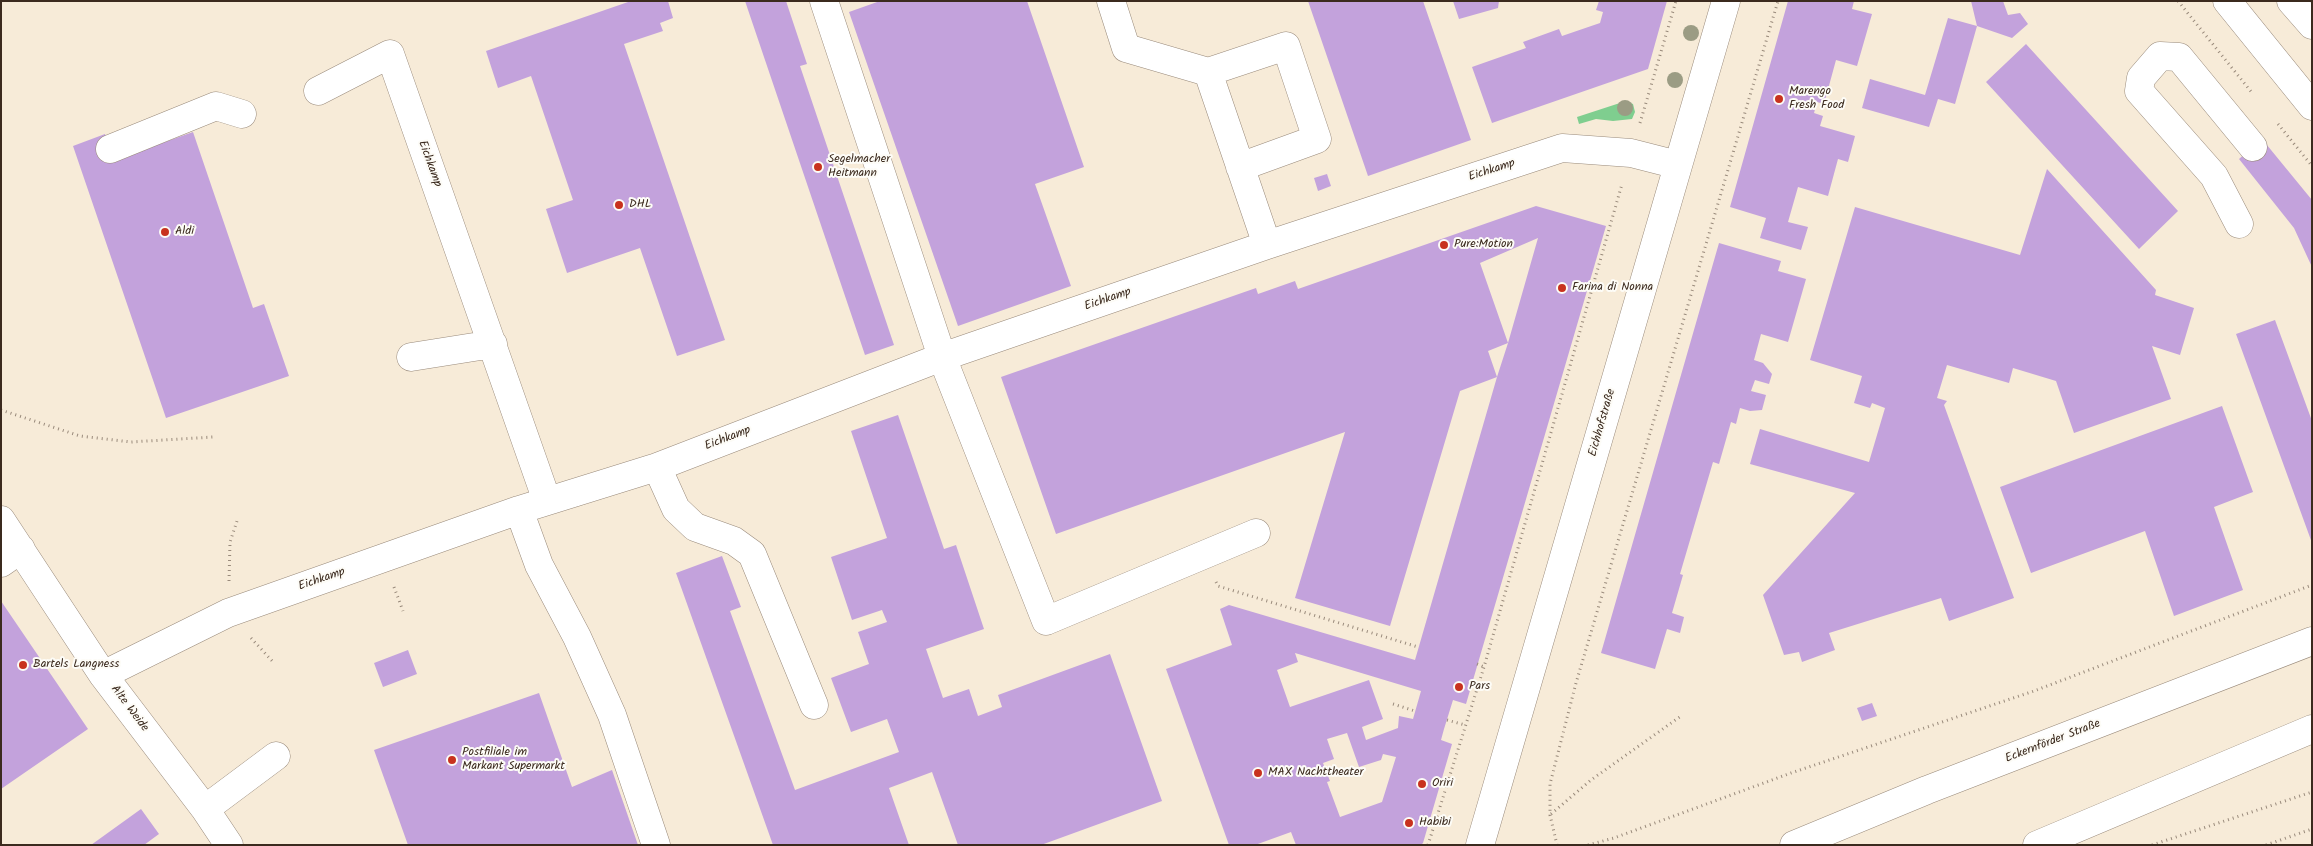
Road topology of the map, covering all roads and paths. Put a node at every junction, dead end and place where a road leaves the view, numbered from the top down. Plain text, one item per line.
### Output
1 (824, 1) edge
2 (1111, 1) edge
3 (1676, 1) edge
4 (1726, 1) edge
5 (1778, 1) edge
6 (2178, 1) edge
7 (2227, 1) edge
8 (2292, 1) edge
9 (2312, 25) edge
10 (1208, 72) junction
11 (318, 92) dead end
12 (2257, 98) dead end
13 (2312, 106) edge
14 (242, 114) dead end
15 (2275, 121) dead end
16 (2253, 147) dead end
17 (110, 148) dead end
18 (1631, 153) junction
19 (1678, 165) junction
20 (1240, 166) junction
21 (2312, 166) edge
22 (2239, 224) dead end
23 (1267, 245) junction
24 (493, 344) junction
25 (942, 357) junction
26 (411, 358) dead end
27 (1, 410) edge
28 (213, 437) dead end
29 (657, 467) junction
30 (547, 502) junction
31 (519, 510) junction
32 (1, 520) edge
33 (1256, 533) dead end
34 (1207, 553) junction
35 (11, 556) edge
36 (2312, 585) edge
37 (2312, 641) edge
38 (1418, 647) dead end
39 (1477, 664) dead end
40 (1484, 667) junction
41 (103, 675) junction
42 (1393, 704) dead end
43 (814, 705) dead end
44 (1415, 711) dead end
45 (1681, 716) dead end
46 (1447, 720) dead end
47 (1465, 725) junction
48 (2312, 729) edge
49 (276, 756) dead end
50 (2312, 792) edge
51 (206, 809) junction
52 (1550, 815) junction
53 (2312, 829) edge
54 (1810, 842) edge
55 (229, 845) edge
56 (656, 845) edge
57 (1428, 845) edge
58 (1480, 845) edge
59 (1557, 845) edge
60 (1588, 845) edge
61 (2037, 845) edge
62 (2152, 845) edge
63 (2266, 845) edge

1 - 25 main road
2 - 10 main road
3 - 18 path
4 - 19 main road, Eichhofstraße
5 - 52 path
6 - 12 path
7 - 13 main road
8 - 9 main road
10 - 20 main road
10 - 20 main road
11 - 24 main road, Eichkamp
14 - 17 main road
15 - 21 path
16 - 22 main road
18 - 19 main road, Eichkamp
18 - 23 main road, Eichkamp
18 - 40 path
19 - 58 main road, Eichhofstraße
20 - 23 main road
23 - 25 main road, Eichkamp
24 - 26 main road
24 - 30 main road, Eichkamp
25 - 29 main road, Eichkamp
25 - 34 main road
27 - 28 path
29 - 30 main road, Eichkamp
29 - 43 main road
30 - 31 main road, Eichkamp
31 - 41 main road, Eichkamp
31 - 56 main road
32 - 35 main road, Alte Weide
33 - 34 main road
34 - 38 path
35 - 41 main road, Alte Weide
36 - 60 path
37 - 54 main road, Eckernförder Straße
39 - 40 path
40 - 47 path
41 - 51 main road, Alte Weide
42 - 44 path
45 - 52 path
46 - 47 path
47 - 57 path
48 - 61 main road
49 - 51 main road
50 - 62 path
51 - 55 main road, Alte Weide
52 - 59 path
53 - 63 path

